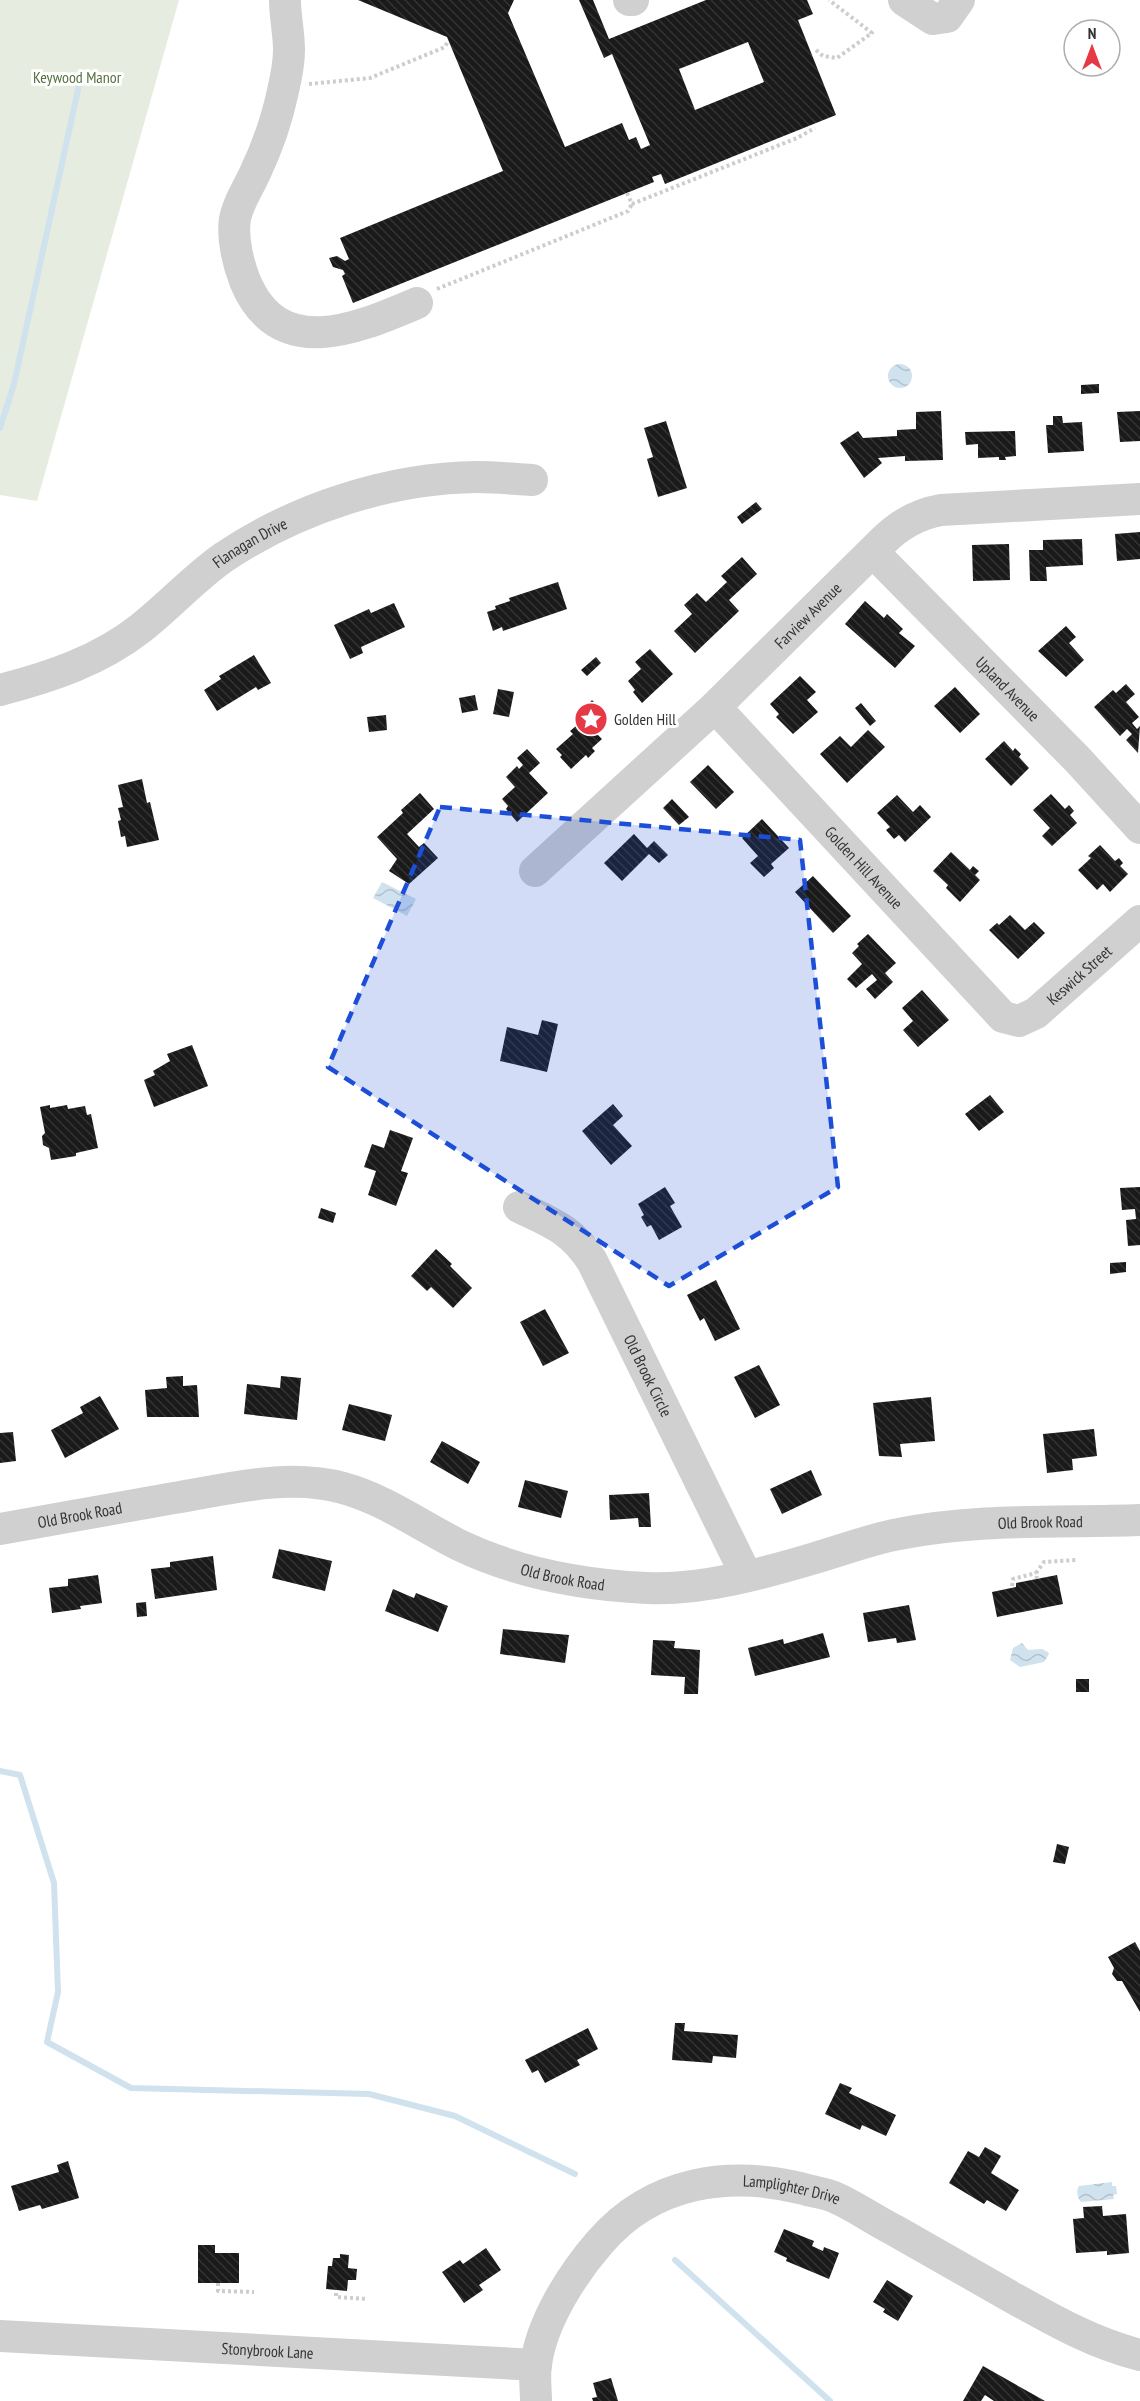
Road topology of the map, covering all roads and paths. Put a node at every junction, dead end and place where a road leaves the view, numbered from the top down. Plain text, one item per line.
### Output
1 (285, 0) edge
2 (829, 0) edge
3 (904, 0) edge
4 (959, 0) edge
5 (448, 41) dead end
6 (816, 50) dead end
7 (285, 82) junction
8 (814, 128) dead end
9 (627, 193) dead end
10 (632, 204) junction
11 (417, 303) joint
12 (532, 480) dead end
13 (1140, 499) edge
14 (873, 552) junction
15 (0, 690) edge
16 (715, 707) junction
17 (1140, 828) edge
18 (534, 871) dead end
19 (1140, 921) edge
20 (1016, 1021) joint
21 (519, 1207) dead end
22 (1140, 1520) edge
23 (0, 1529) edge
24 (1076, 1560) dead end
25 (1036, 1573) junction
26 (746, 1575) junction
27 (1037, 1579) dead end
28 (1012, 1586) dead end
29 (218, 2283) dead end
30 (254, 2292) dead end
31 (336, 2293) dead end
32 (368, 2299) dead end
33 (0, 2336) edge
34 (1140, 2355) edge
35 (536, 2365) junction
36 (537, 2401) edge

1 - 7 street
2 - 6 path
3 - 4 street
5 - 7 path
7 - 11 street
8 - 10 path
9 - 10 path
10 - 11 path
12 - 15 street, Flanagan Drive
13 - 14 street, Farview Avenue
14 - 16 street, Farview Avenue
14 - 17 street, Upland Avenue
16 - 18 street, Farview Avenue
16 - 20 street, Golden Hill Avenue
19 - 20 street, Keswick Street
21 - 26 street, Old Brook Circle
22 - 26 street, Old Brook Road
23 - 26 street, Old Brook Road
24 - 25 path
25 - 27 path
25 - 28 path
29 - 30 path
31 - 32 path
33 - 35 street, Stonybrook Lane
34 - 35 street, Lamplighter Drive
35 - 36 street, Lamplighter Drive

